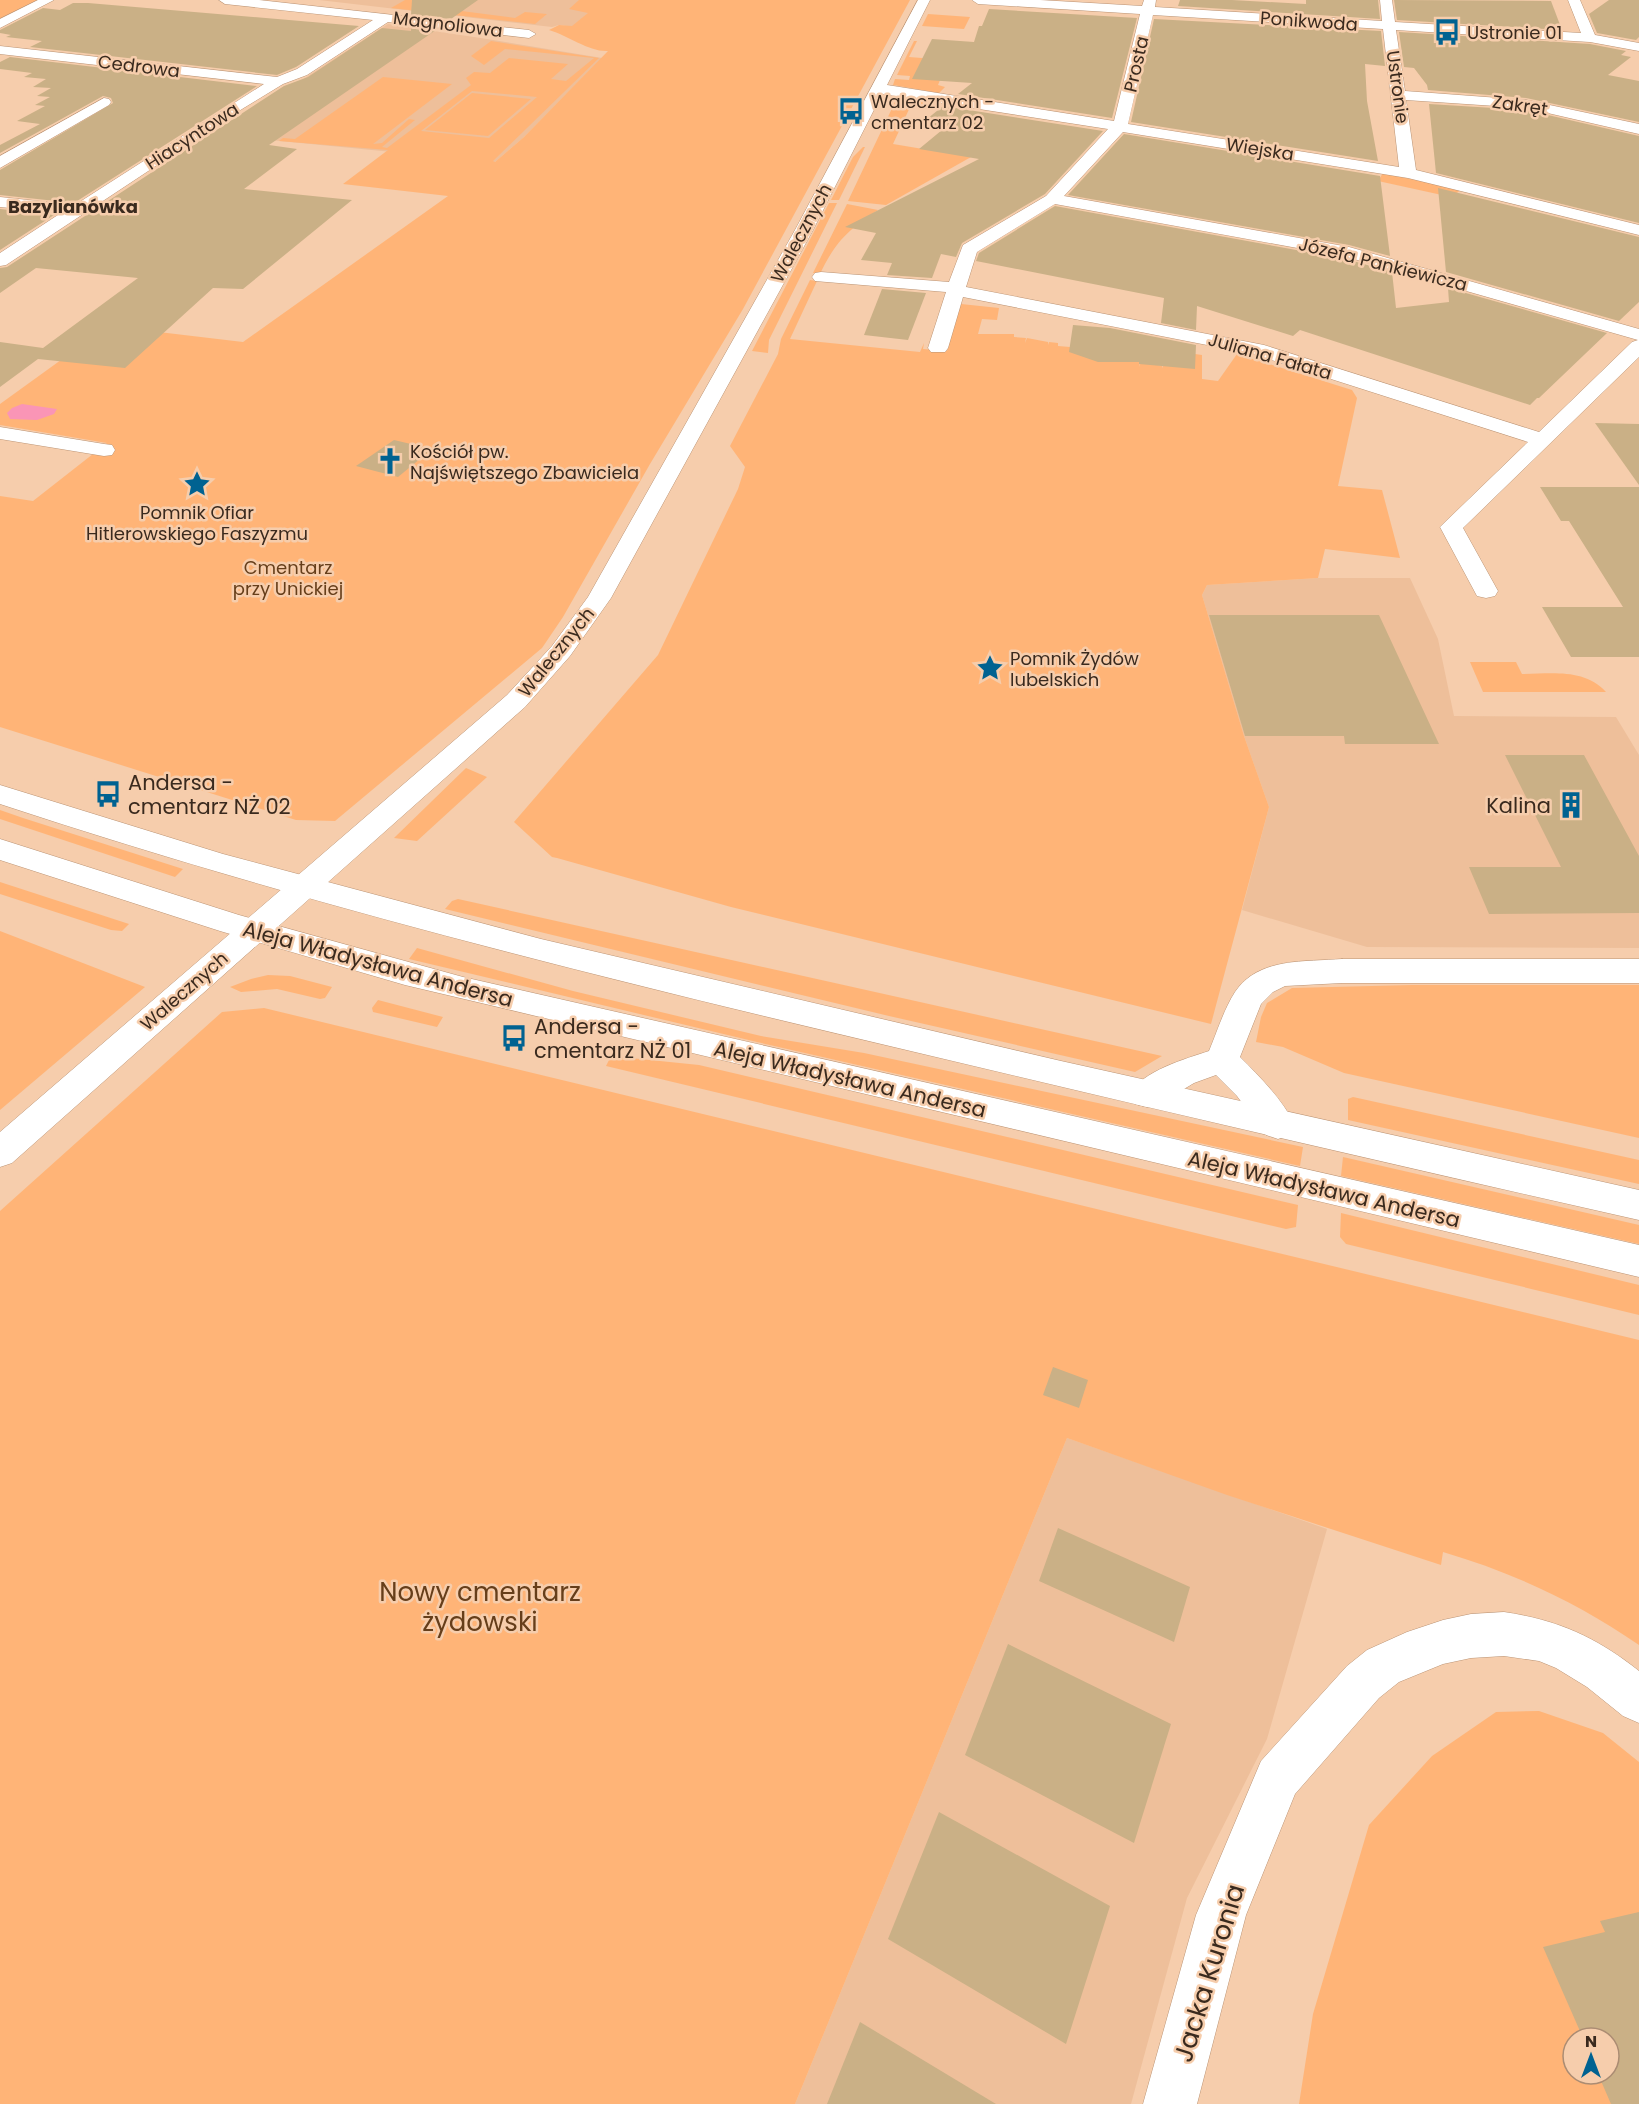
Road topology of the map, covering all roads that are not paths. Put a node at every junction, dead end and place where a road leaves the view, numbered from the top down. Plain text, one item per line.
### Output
1 (48, 0) edge
2 (225, 0) edge
3 (974, 0) edge
4 (1386, 0) edge
5 (1574, 0) edge
6 (926, 5) edge
7 (1148, 5) edge
8 (387, 17) junction
9 (0, 24) edge
10 (1389, 26) junction
11 (529, 34) dead end
12 (1590, 38) junction
13 (1639, 47) edge
14 (0, 50) edge
15 (278, 81) junction
16 (876, 89) junction
17 (1400, 95) junction
18 (104, 102) dead end
19 (1119, 126) junction
20 (1639, 129) edge
21 (0, 163) edge
22 (1408, 173) junction
23 (1052, 200) junction
24 (0, 202) edge
25 (77, 210) junction
26 (1639, 231) edge
27 (0, 261) edge
28 (820, 277) dead end
29 (951, 289) junction
30 (1639, 335) edge
31 (1639, 345) edge
32 (938, 348) dead end
33 (0, 433) edge
34 (1542, 440) junction
35 (104, 450) dead end
36 (1486, 591) dead end
37 (0, 794) edge
38 (0, 849) edge
39 (303, 887) junction
40 (255, 930) junction
41 (1639, 971) edge
42 (1222, 1060) junction
43 (1147, 1094) junction
44 (1278, 1125) junction
45 (0, 1154) edge
46 (1639, 1205) edge
47 (1639, 1261) edge
48 (1639, 1700) edge
49 (1170, 2104) edge

1 - 9 street
2 - 8 street, Magnoliowa
3 - 7 street, Ponikwoda
4 - 10 street, Ustronie
5 - 12 street
6 - 16 street, Walecznych
7 - 10 street, Ponikwoda
7 - 19 street, Prosta
8 - 11 street, Magnoliowa
8 - 15 street, Hiacyntowa
10 - 12 street, Ponikwoda
10 - 17 street, Ustronie
12 - 13 street, Ponikwoda
14 - 15 street, Cedrowa
15 - 25 street, Hiacyntowa
16 - 19 street, Wiejska
16 - 39 street, Walecznych
17 - 20 street, Zakręt
17 - 22 street, Ustronie
18 - 21 street
19 - 22 street, Wiejska
19 - 23 street
22 - 26 street, Wiejska
23 - 29 street
23 - 30 street, Józefa Pankiewicza
24 - 25 street
25 - 27 street, Hiacyntowa
28 - 29 street, Juliana Fałata
29 - 32 street
29 - 34 street, Juliana Fałata
31 - 34 street
33 - 35 street
34 - 36 street
37 - 39 street
38 - 40 street, Aleja Władysława Andersa
39 - 40 street, Walecznych
39 - 43 street
40 - 45 street, Walecznych
40 - 47 street, Aleja Władysława Andersa
41 - 42 street
42 - 43 street
42 - 44 street
43 - 44 street
44 - 46 street
48 - 49 street, Jacka Kuronia

